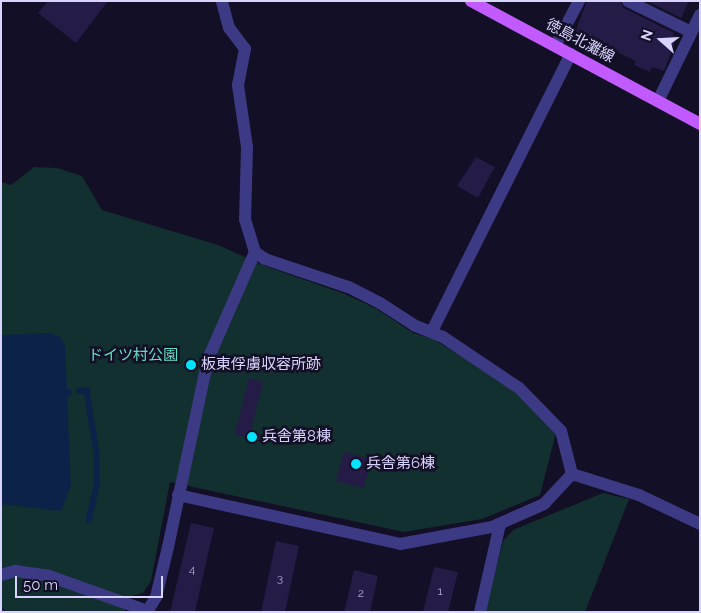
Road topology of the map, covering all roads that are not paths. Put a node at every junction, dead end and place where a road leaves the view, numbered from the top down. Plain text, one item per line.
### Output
1 (222, 1) edge
2 (471, 1) edge
3 (579, 1) edge
4 (628, 1) edge
5 (700, 15) edge
6 (691, 32) junction
7 (555, 46) junction
8 (571, 54) junction
9 (658, 101) junction
10 (700, 124) edge
11 (255, 252) junction
12 (432, 331) junction
13 (572, 474) junction
14 (178, 495) junction
15 (500, 524) junction
16 (700, 524) edge
17 (1, 575) edge
18 (148, 611) edge
19 (480, 612) edge

1 - 11 street
2 - 7 main road, 徳島北灘線
3 - 7 street
4 - 6 street
5 - 6 street
6 - 9 street
7 - 8 main road, 徳島北灘線
8 - 9 main road, 徳島北灘線
8 - 12 street
9 - 10 main road, 徳島北灘線
11 - 12 street
11 - 14 street
12 - 13 street
13 - 15 street
13 - 16 street
14 - 15 street
14 - 18 street
15 - 19 street
17 - 18 street

